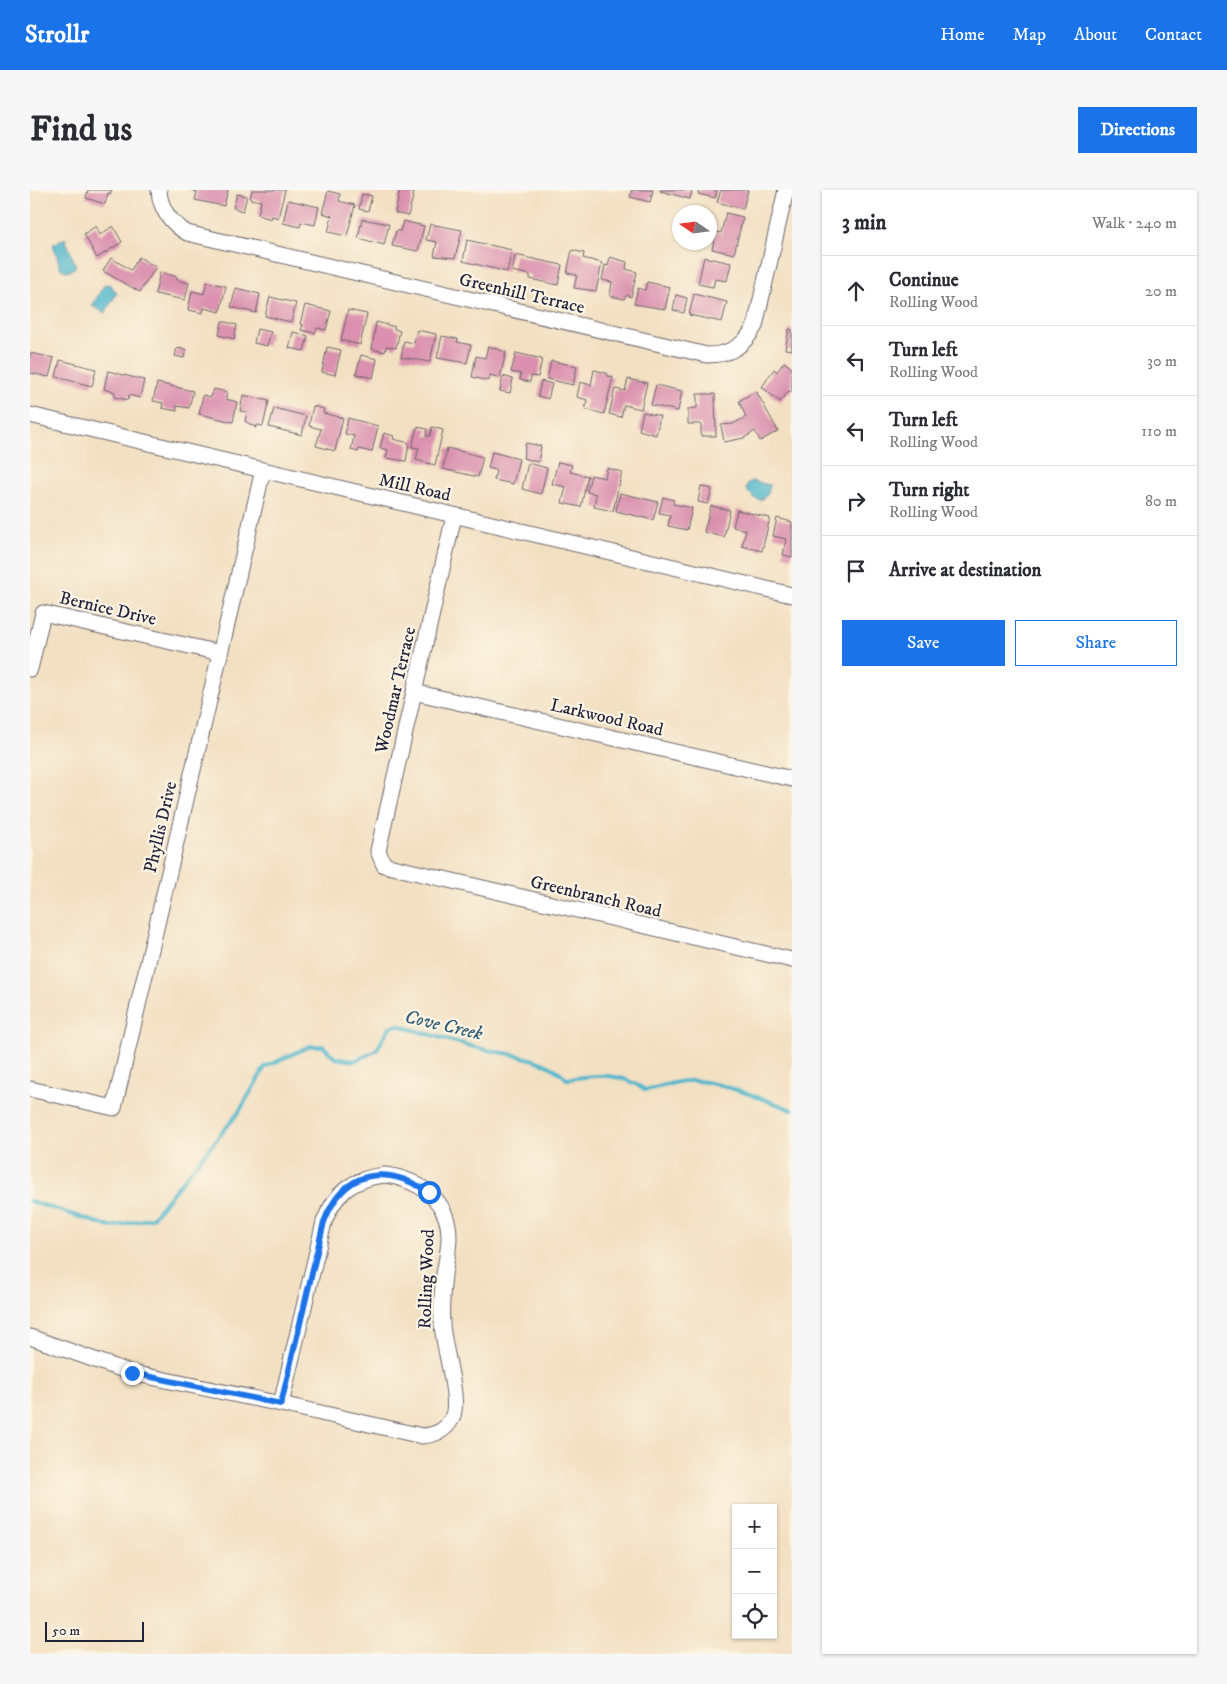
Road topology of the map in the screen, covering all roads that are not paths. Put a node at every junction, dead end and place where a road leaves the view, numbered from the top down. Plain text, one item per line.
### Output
1 (159, 190) edge
2 (786, 190) edge
3 (30, 415) edge
4 (263, 470) junction
5 (454, 516) junction
6 (792, 595) edge
7 (220, 653) junction
8 (30, 669) edge
9 (414, 692) junction
10 (792, 779) edge
11 (391, 868) joint
12 (792, 960) edge
13 (30, 1089) edge
14 (30, 1337) edge
15 (281, 1404) junction

1 - 2 street, Greenhill Terrace
3 - 4 street, Mill Road
4 - 5 street, Mill Road
4 - 7 street, Phyllis Drive
5 - 6 street, Mill Road
5 - 9 street, Woodmar Terrace
7 - 8 street, Bernice Drive
7 - 13 street, Phyllis Drive
9 - 10 street, Larkwood Road
9 - 11 street, Woodmar Terrace
11 - 12 street, Greenbranch Road
14 - 15 street, Rolling Wood
15 - 15 street, Rolling Wood

